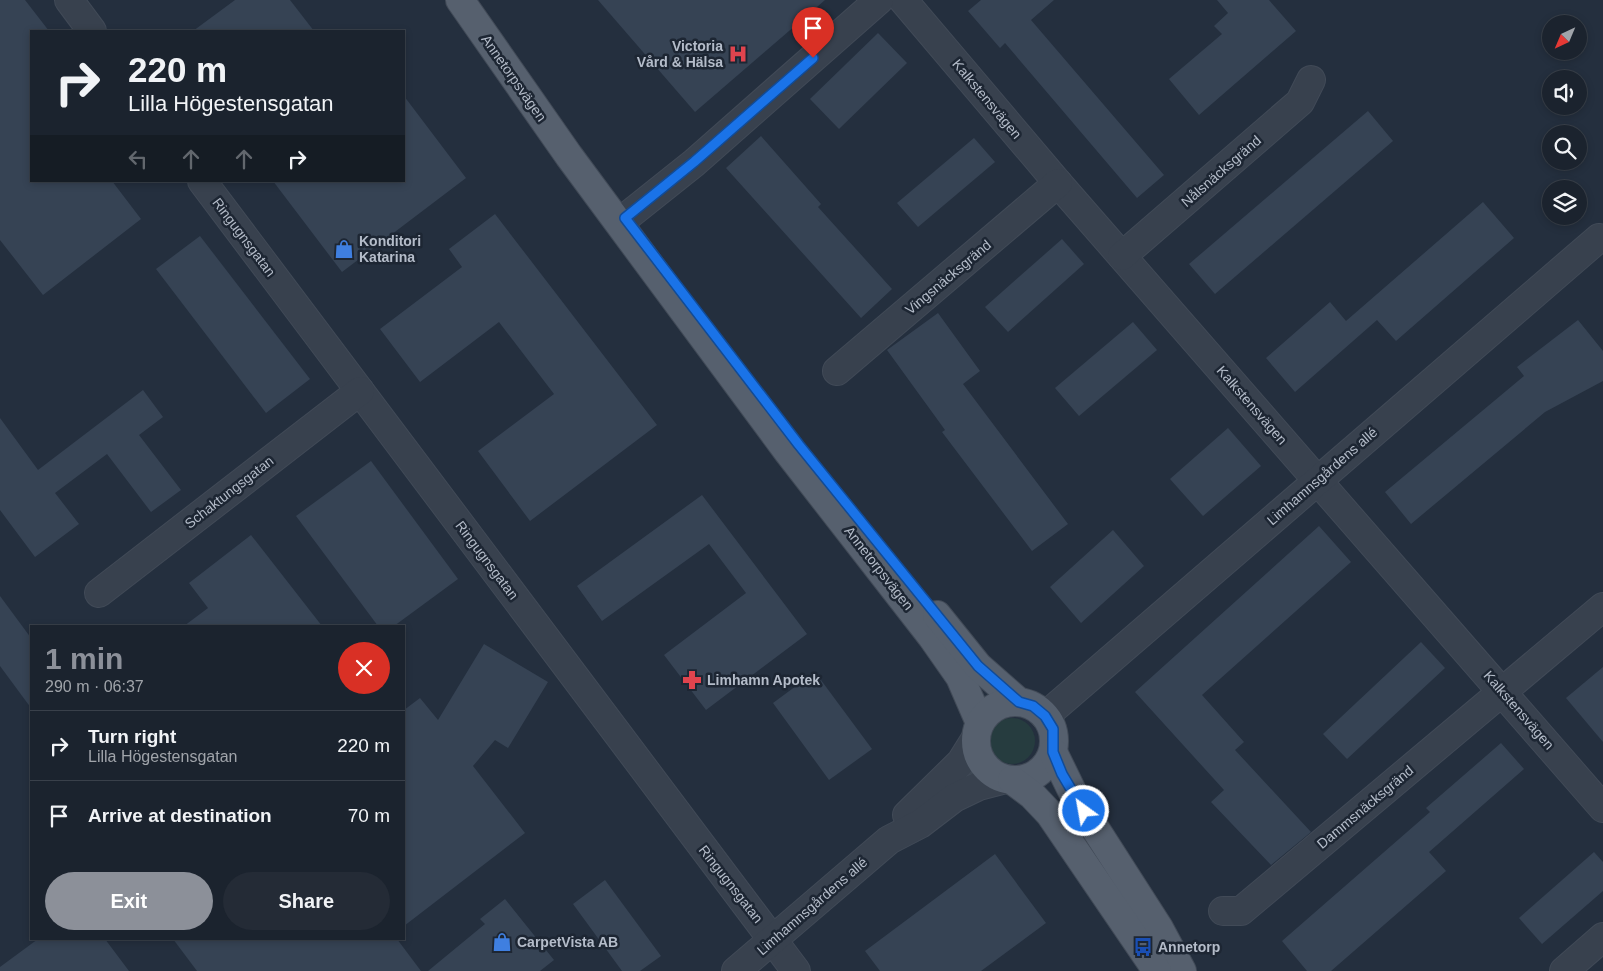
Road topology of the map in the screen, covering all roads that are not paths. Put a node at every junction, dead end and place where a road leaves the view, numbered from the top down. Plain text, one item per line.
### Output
1 (69, 0) edge
2 (460, 0) edge
3 (879, 0) edge
4 (903, 0) edge
5 (91, 30) edge
6 (1312, 80) dead end
7 (569, 156) junction
8 (203, 182) edge
9 (1058, 183) junction
10 (625, 218) junction
11 (1599, 238) dead end
12 (1122, 256) junction
13 (837, 371) dead end
14 (360, 391) junction
15 (1318, 480) junction
16 (99, 594) dead end
17 (1603, 607) edge
18 (1503, 691) junction
19 (1019, 702) junction
20 (1045, 716) junction
21 (978, 730) junction
22 (1053, 752) junction
23 (1009, 780) junction
24 (1603, 808) edge
25 (889, 840) junction
26 (1223, 911) dead end
27 (1603, 937) edge
28 (773, 939) junction
29 (736, 971) edge
30 (796, 971) edge
31 (1157, 971) edge
32 (1182, 971) edge
33 (1564, 971) edge

1 - 5 street
2 - 7 main road, Annetorpsvägen
3 - 10 street
4 - 9 street, Kalkstensvägen
6 - 12 street, Nålsnäcksgränd
7 - 10 main road, Annetorpsvägen
7 - 21 main road, Annetorpsvägen
8 - 14 street, Ringugnsgatan
9 - 12 street, Kalkstensvägen
9 - 13 street, Vingsnäcksgränd
10 - 19 main road, Annetorpsvägen
11 - 15 street, Limhamnsgårdens allé
12 - 15 street, Kalkstensvägen
14 - 16 street, Schaktungsgatan
14 - 28 street, Ringugnsgatan
15 - 18 street, Kalkstensvägen
15 - 20 street, Limhamnsgårdens allé
17 - 18 street, Dammsnäcksgränd
18 - 24 street, Kalkstensvägen
18 - 26 street, Dammsnäcksgränd
19 - 20 main road, Annetorpsvägen
19 - 21 main road
20 - 22 main road
21 - 23 main road, Annetorpsvägen
21 - 25 street, Limhamnsgårdens allé
22 - 23 main road
22 - 32 main road
23 - 25 street, Limhamnsgårdens allé
23 - 31 main road, Annetorpsvägen
25 - 28 street, Limhamnsgårdens allé
27 - 33 street
28 - 29 street, Limhamnsgårdens allé
28 - 30 street, Ringugnsgatan

